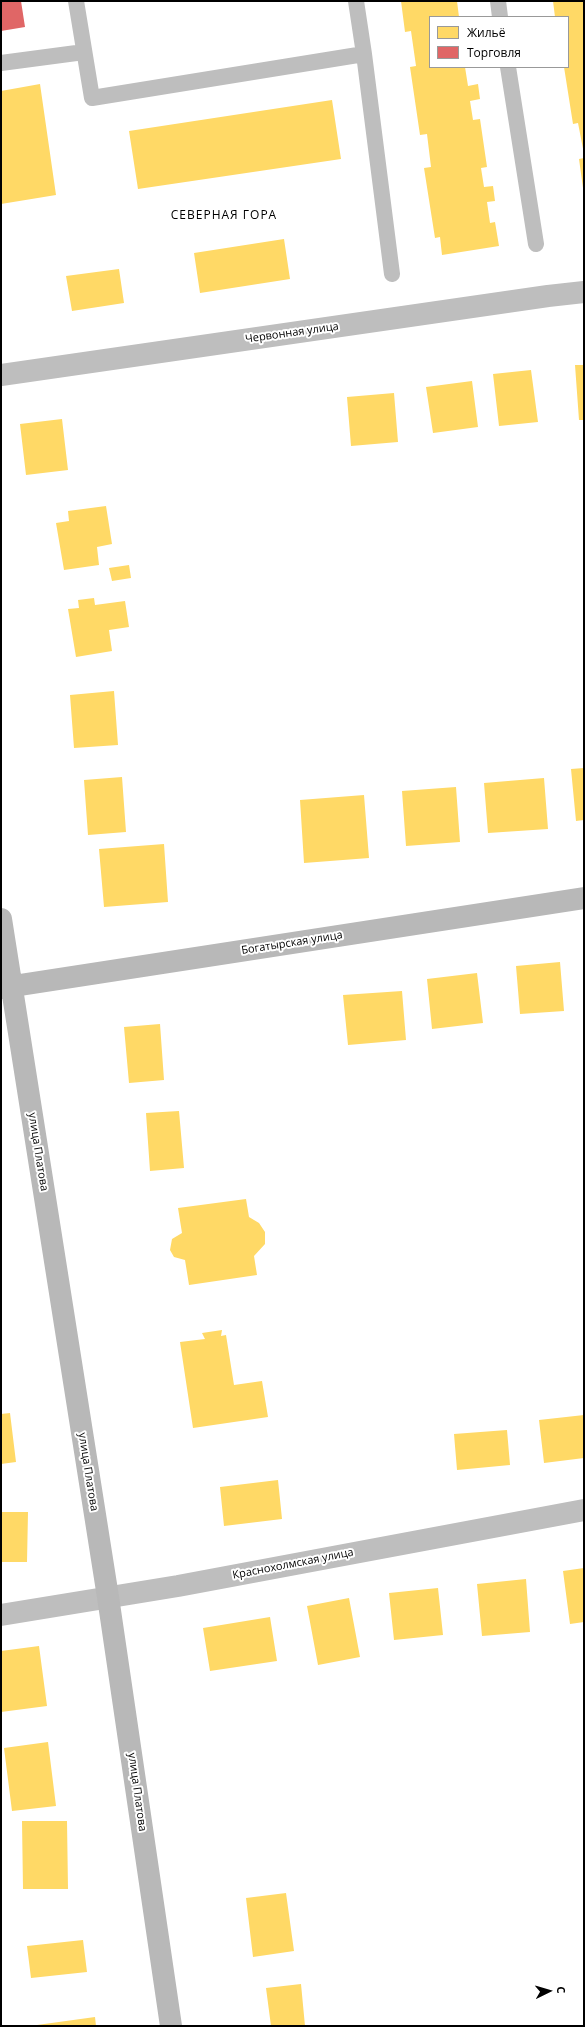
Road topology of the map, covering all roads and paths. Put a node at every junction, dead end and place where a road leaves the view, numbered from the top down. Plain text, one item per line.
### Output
1 (76, 1) edge
2 (356, 1) edge
3 (498, 1) edge
4 (500, 16) edge
5 (84, 52) junction
6 (364, 54) junction
7 (1, 63) edge
8 (508, 68) edge
9 (536, 244) dead end
10 (392, 274) dead end
11 (584, 292) edge
12 (1, 375) edge
13 (584, 898) edge
14 (1, 918) edge
15 (6, 987) edge
16 (584, 1510) edge
17 (108, 1597) junction
18 (1, 1615) edge
19 (171, 2026) edge

1 - 5 lane
2 - 6 lane
3 - 4 lane
5 - 6 lane
5 - 7 lane
6 - 10 lane
8 - 9 lane
11 - 12 street, Червонная улица
13 - 15 street, Богатырская улица
14 - 15 street, улица Платова
15 - 17 street, улица Платова
16 - 17 street, Краснохолмская улица
17 - 18 street, Краснохолмская улица
17 - 19 street, улица Платова

